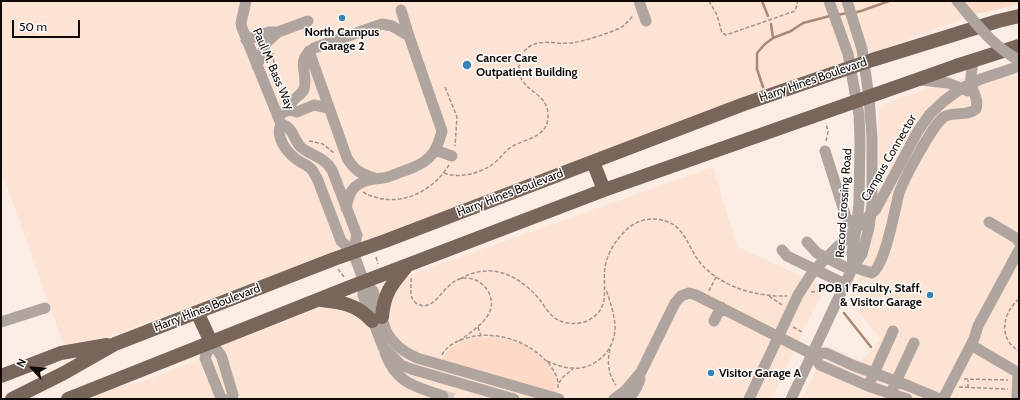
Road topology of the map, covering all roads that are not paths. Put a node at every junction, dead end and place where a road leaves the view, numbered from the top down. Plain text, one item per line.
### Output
1 (246, 1) edge
2 (639, 1) edge
3 (829, 1) edge
4 (847, 1) edge
5 (957, 1) edge
6 (1019, 15) edge
7 (308, 21) dead end
8 (646, 21) dead end
9 (392, 26) junction
10 (278, 32) junction
11 (409, 36) junction
12 (246, 40) junction
13 (1019, 46) edge
14 (309, 51) junction
15 (1019, 51) edge
16 (995, 53) junction
17 (974, 60) junction
18 (1019, 60) edge
19 (1019, 63) edge
20 (858, 64) junction
21 (257, 66) junction
22 (917, 80) junction
23 (976, 96) junction
24 (863, 99) junction
25 (329, 108) junction
26 (289, 110) junction
27 (280, 119) junction
28 (825, 147) road end
29 (435, 150) junction
30 (452, 156) road end
31 (593, 162) junction
32 (375, 178) junction
33 (604, 190) junction
34 (346, 208) junction
35 (989, 222) dead end
36 (857, 224) junction
37 (807, 242) dead end
38 (1019, 242) edge
39 (782, 250) dead end
40 (353, 252) junction
41 (1018, 254) edge
42 (852, 269) junction
43 (410, 270) junction
44 (364, 282) junction
45 (845, 284) junction
46 (319, 300) junction
47 (721, 307) junction
48 (45, 308) dead end
49 (197, 312) junction
50 (377, 319) junction
51 (714, 321) dead end
52 (1, 322) edge
53 (893, 332) dead end
54 (211, 342) junction
55 (914, 343) dead end
56 (115, 344) junction
57 (971, 345) junction
58 (383, 347) junction
59 (812, 354) junction
60 (641, 372) junction
61 (874, 374) junction
62 (1, 376) edge
63 (896, 381) junction
64 (868, 386) junction
65 (1018, 390) edge
66 (890, 393) junction
67 (559, 394) edge
68 (442, 396) dead end
69 (12, 399) edge
70 (68, 399) edge
71 (223, 399) edge
72 (231, 399) edge
73 (514, 399) edge
74 (614, 399) edge
75 (628, 399) edge
76 (749, 399) edge
77 (791, 399) edge
78 (907, 399) edge
79 (940, 399) edge
80 (943, 399) edge

1 - 12 street, Paul M. Bass Way
2 - 8 street
3 - 20 street, Record Crossing Road
4 - 20 street, Record Crossing Road
5 - 18 street, bridge
6 - 20 main road, Harry Hines Boulevard
7 - 10 street
9 - 11 street
9 - 11 street
9 - 14 street
10 - 12 street
10 - 21 street
11 - 29 street
12 - 21 street, Paul M. Bass Way
13 - 16 main road
14 - 25 street
14 - 26 street
15 - 16 main road
16 - 17 main road
17 - 22 main road
17 - 23 street
19 - 76 street, Campus Connector, bridge
20 - 24 street, Record Crossing Road
20 - 31 main road, Harry Hines Boulevard
21 - 27 street, Paul M. Bass Way
22 - 23 street
22 - 24 main road
23 - 42 street
24 - 33 main road
24 - 36 street, Record Crossing Road
24 - 42 street, Record Crossing Road
25 - 26 street
25 - 32 street
26 - 27 street
27 - 34 street, Paul M. Bass Way
27 - 40 street, Paul M. Bass Way
28 - 36 street
29 - 30 street
29 - 32 street
31 - 33 main road
31 - 40 main road, Harry Hines Boulevard
32 - 34 street
33 - 43 main road
34 - 40 street, Paul M. Bass Way
35 - 38 street
36 - 42 street, Record Crossing Road
37 - 42 street
39 - 45 street
40 - 44 street
40 - 49 main road, Harry Hines Boulevard
41 - 57 street
42 - 45 street, Record Crossing Road
43 - 44 main road
43 - 50 main road
44 - 46 main road
44 - 50 street
45 - 59 street, Record Crossing Road
46 - 50 main road
46 - 54 main road
47 - 51 street
47 - 59 street
47 - 60 street
48 - 52 street
49 - 54 main road
49 - 56 main road, Harry Hines Boulevard
50 - 58 street
50 - 67 street
53 - 61 street
54 - 70 main road
54 - 71 street
54 - 72 street
55 - 63 street
56 - 62 main road
56 - 69 main road, Harry Hines Boulevard
57 - 65 street
57 - 80 street
58 - 68 street
58 - 73 street
59 - 61 street
59 - 64 street
59 - 77 street, Record Crossing Road
60 - 74 street
60 - 75 street
61 - 63 street
61 - 64 street
63 - 66 street
63 - 79 street
64 - 66 street
66 - 78 street

